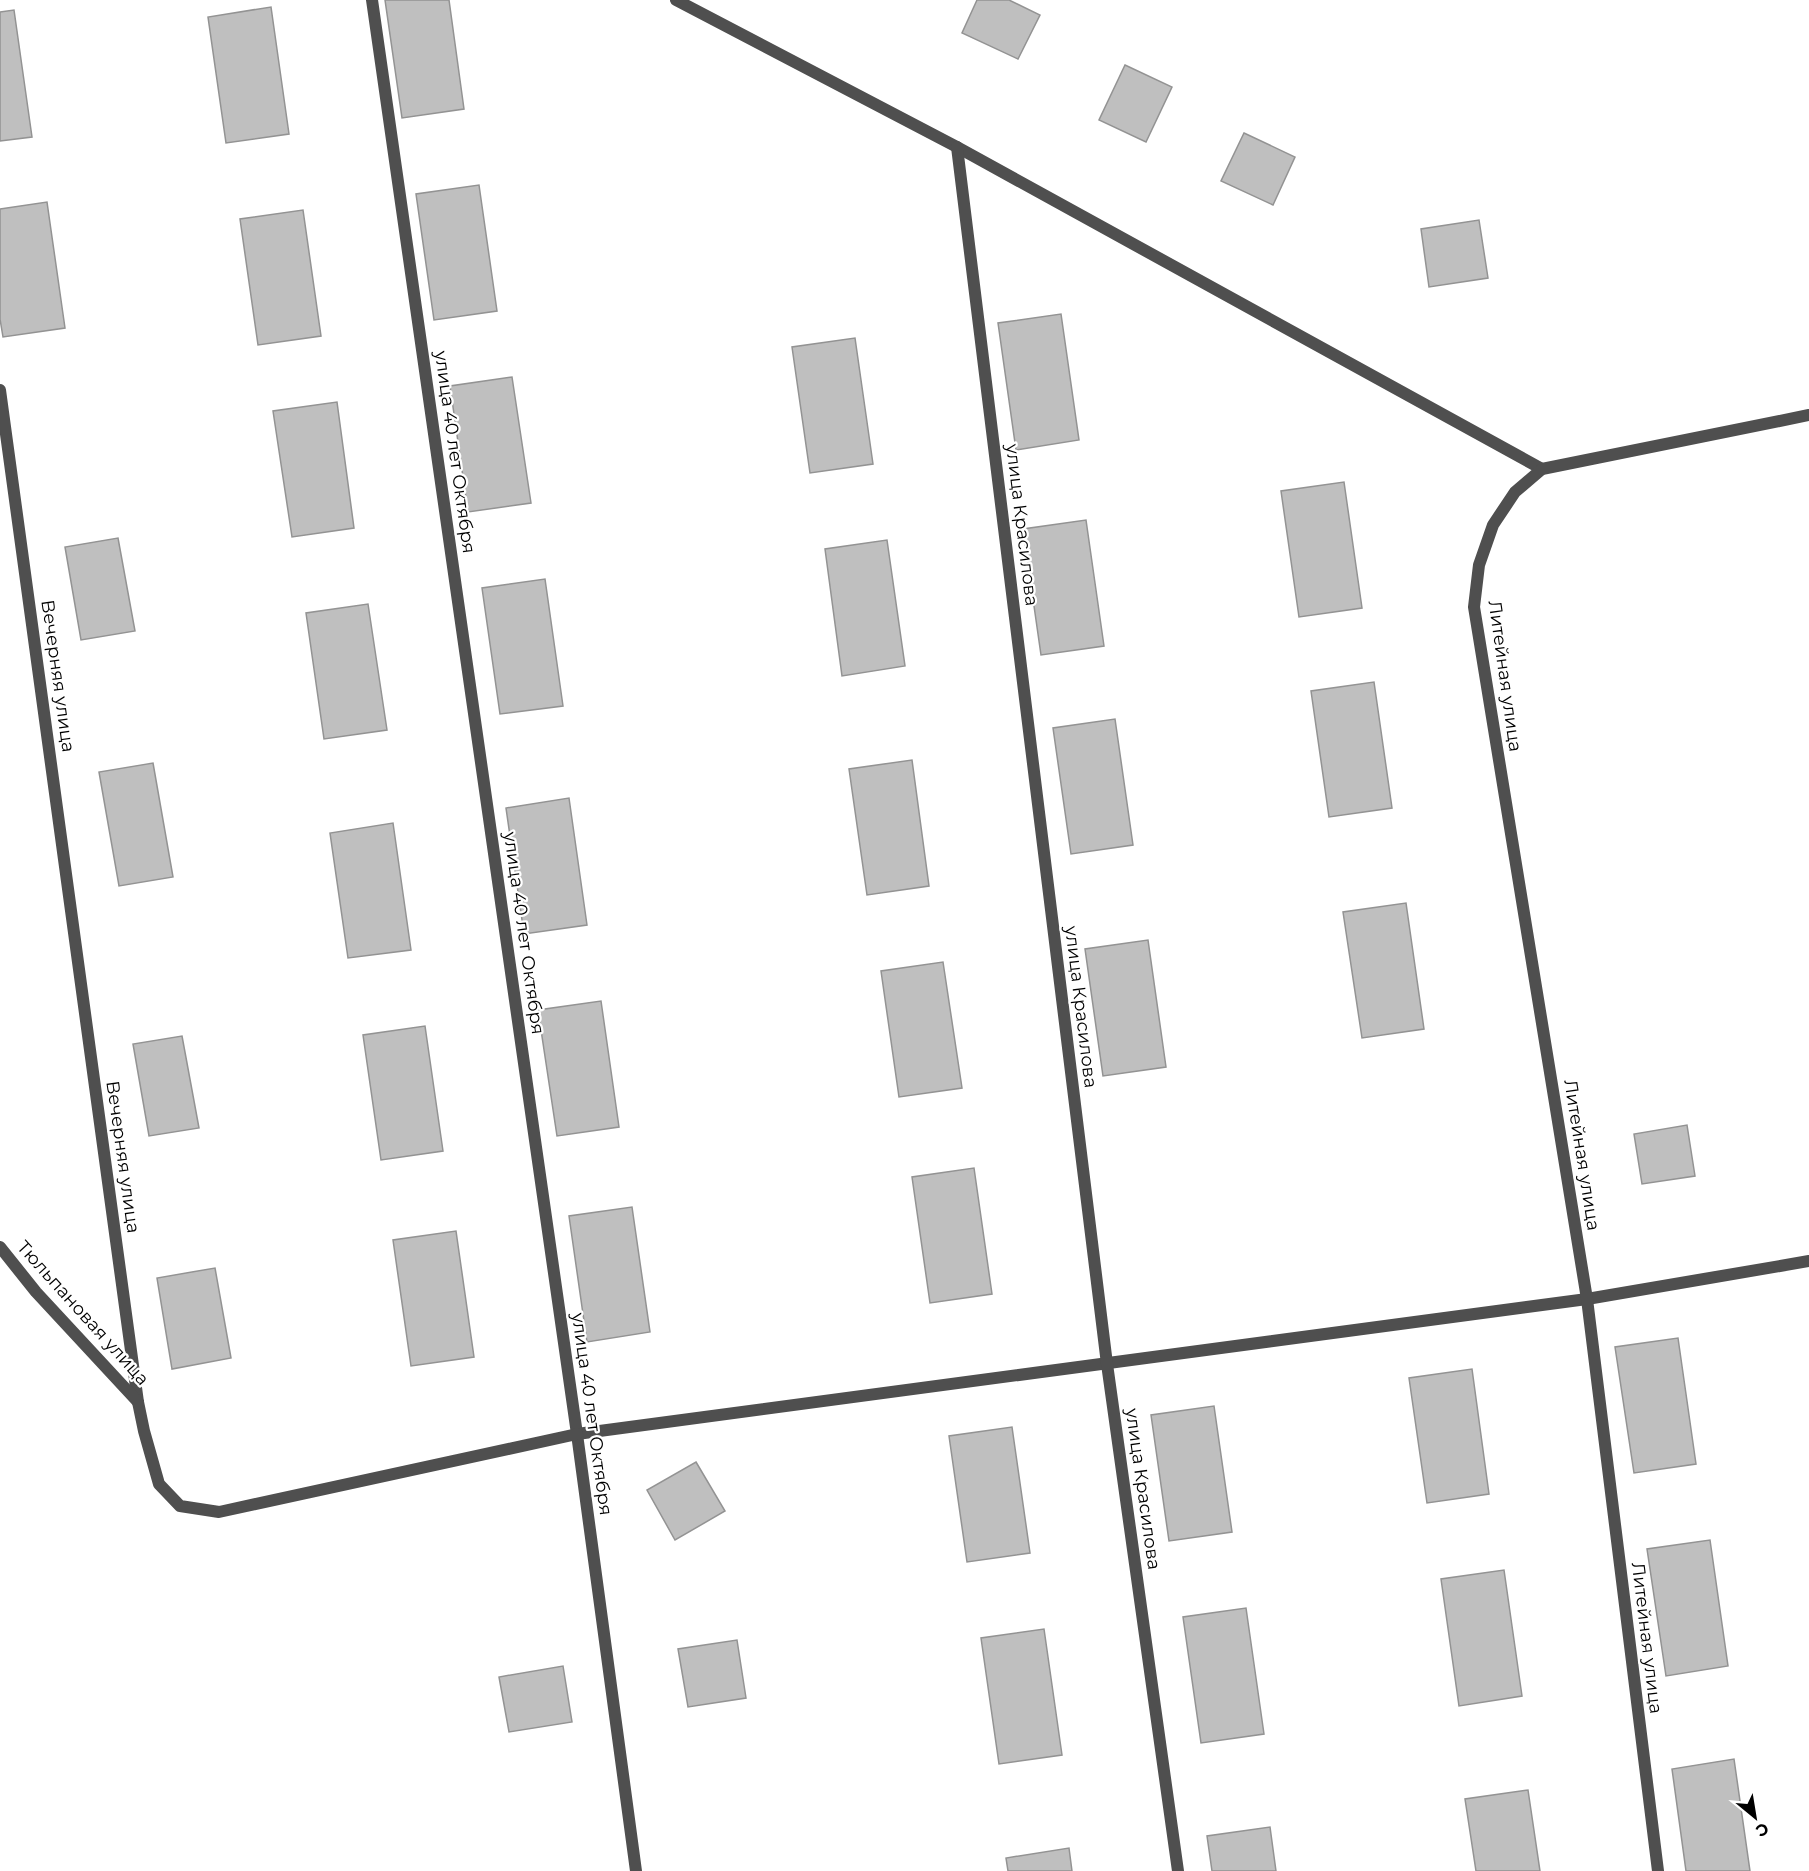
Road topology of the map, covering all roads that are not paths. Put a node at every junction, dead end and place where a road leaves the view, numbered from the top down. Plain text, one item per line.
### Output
1 (372, 0) edge
2 (676, 0) edge
3 (957, 147) junction
4 (1, 396) edge
5 (1809, 415) edge
6 (1542, 469) junction
7 (0, 1247) edge
8 (1809, 1262) edge
9 (1587, 1299) junction
10 (1107, 1364) junction
11 (138, 1402) junction
12 (577, 1434) junction
13 (636, 1871) edge
14 (1178, 1871) edge
15 (1658, 1871) edge

1 - 12 street, улица 40 лет Октября
2 - 3 street
3 - 6 street
3 - 10 street, улица Красилова
4 - 11 street, Вечерняя улица
5 - 6 street
6 - 9 street, Литейная улица
7 - 11 street, Тюльпановая улица
8 - 9 street, Вечерняя улица
9 - 10 street, Вечерняя улица
9 - 15 street, Литейная улица
10 - 12 street, Вечерняя улица
10 - 14 street, улица Красилова
11 - 12 street, Вечерняя улица
12 - 13 street, улица 40 лет Октября

